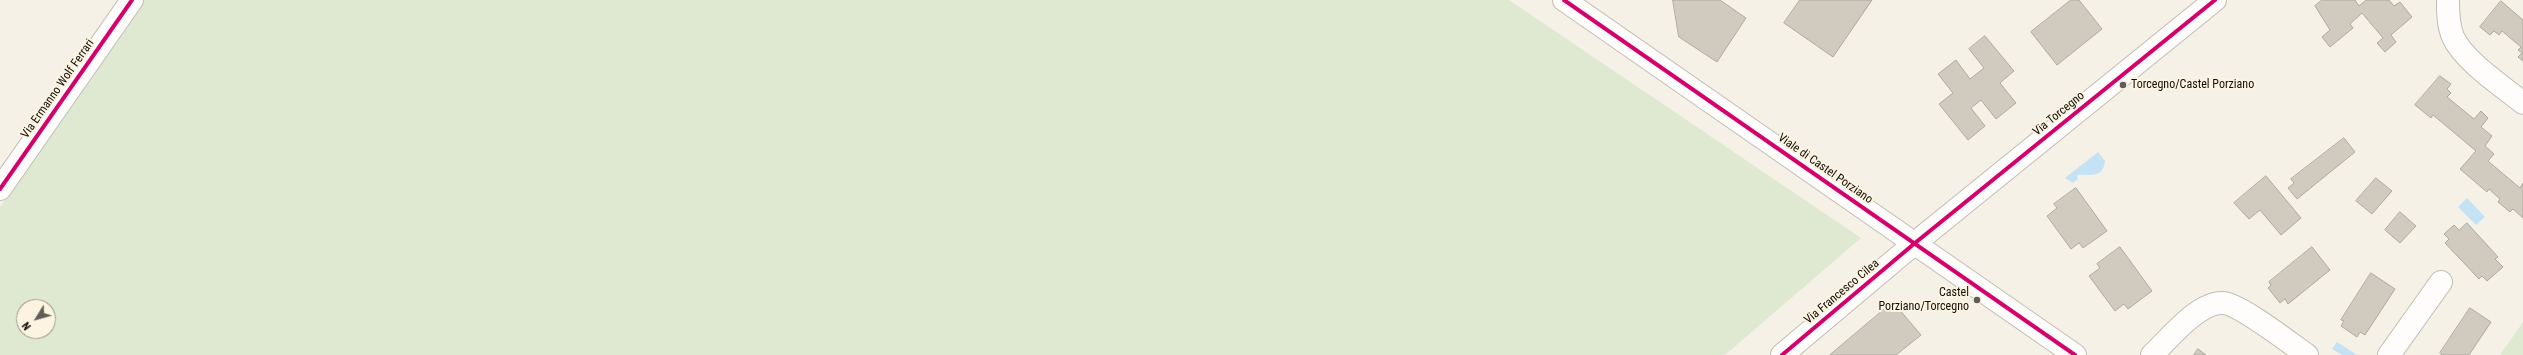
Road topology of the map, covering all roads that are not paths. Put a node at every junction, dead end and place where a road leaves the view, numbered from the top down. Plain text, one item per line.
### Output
1 (132, 0) edge
2 (1564, 0) edge
3 (2216, 0) edge
4 (2448, 0) edge
5 (2523, 103) edge
6 (0, 189) edge
7 (1915, 244) junction
8 (2441, 282) dead end
9 (1782, 355) edge
10 (2075, 355) edge
11 (2152, 355) edge
12 (2307, 355) edge
13 (2390, 355) edge

1 - 6 street, Via Ermanno Wolf Ferrari
2 - 7 street, Viale di Castel Porziano
3 - 7 street, Via Torcegno
4 - 5 street
7 - 9 street, Via Francesco Cilea
7 - 10 street, Viale di Castel Porziano
8 - 13 street
11 - 12 street

